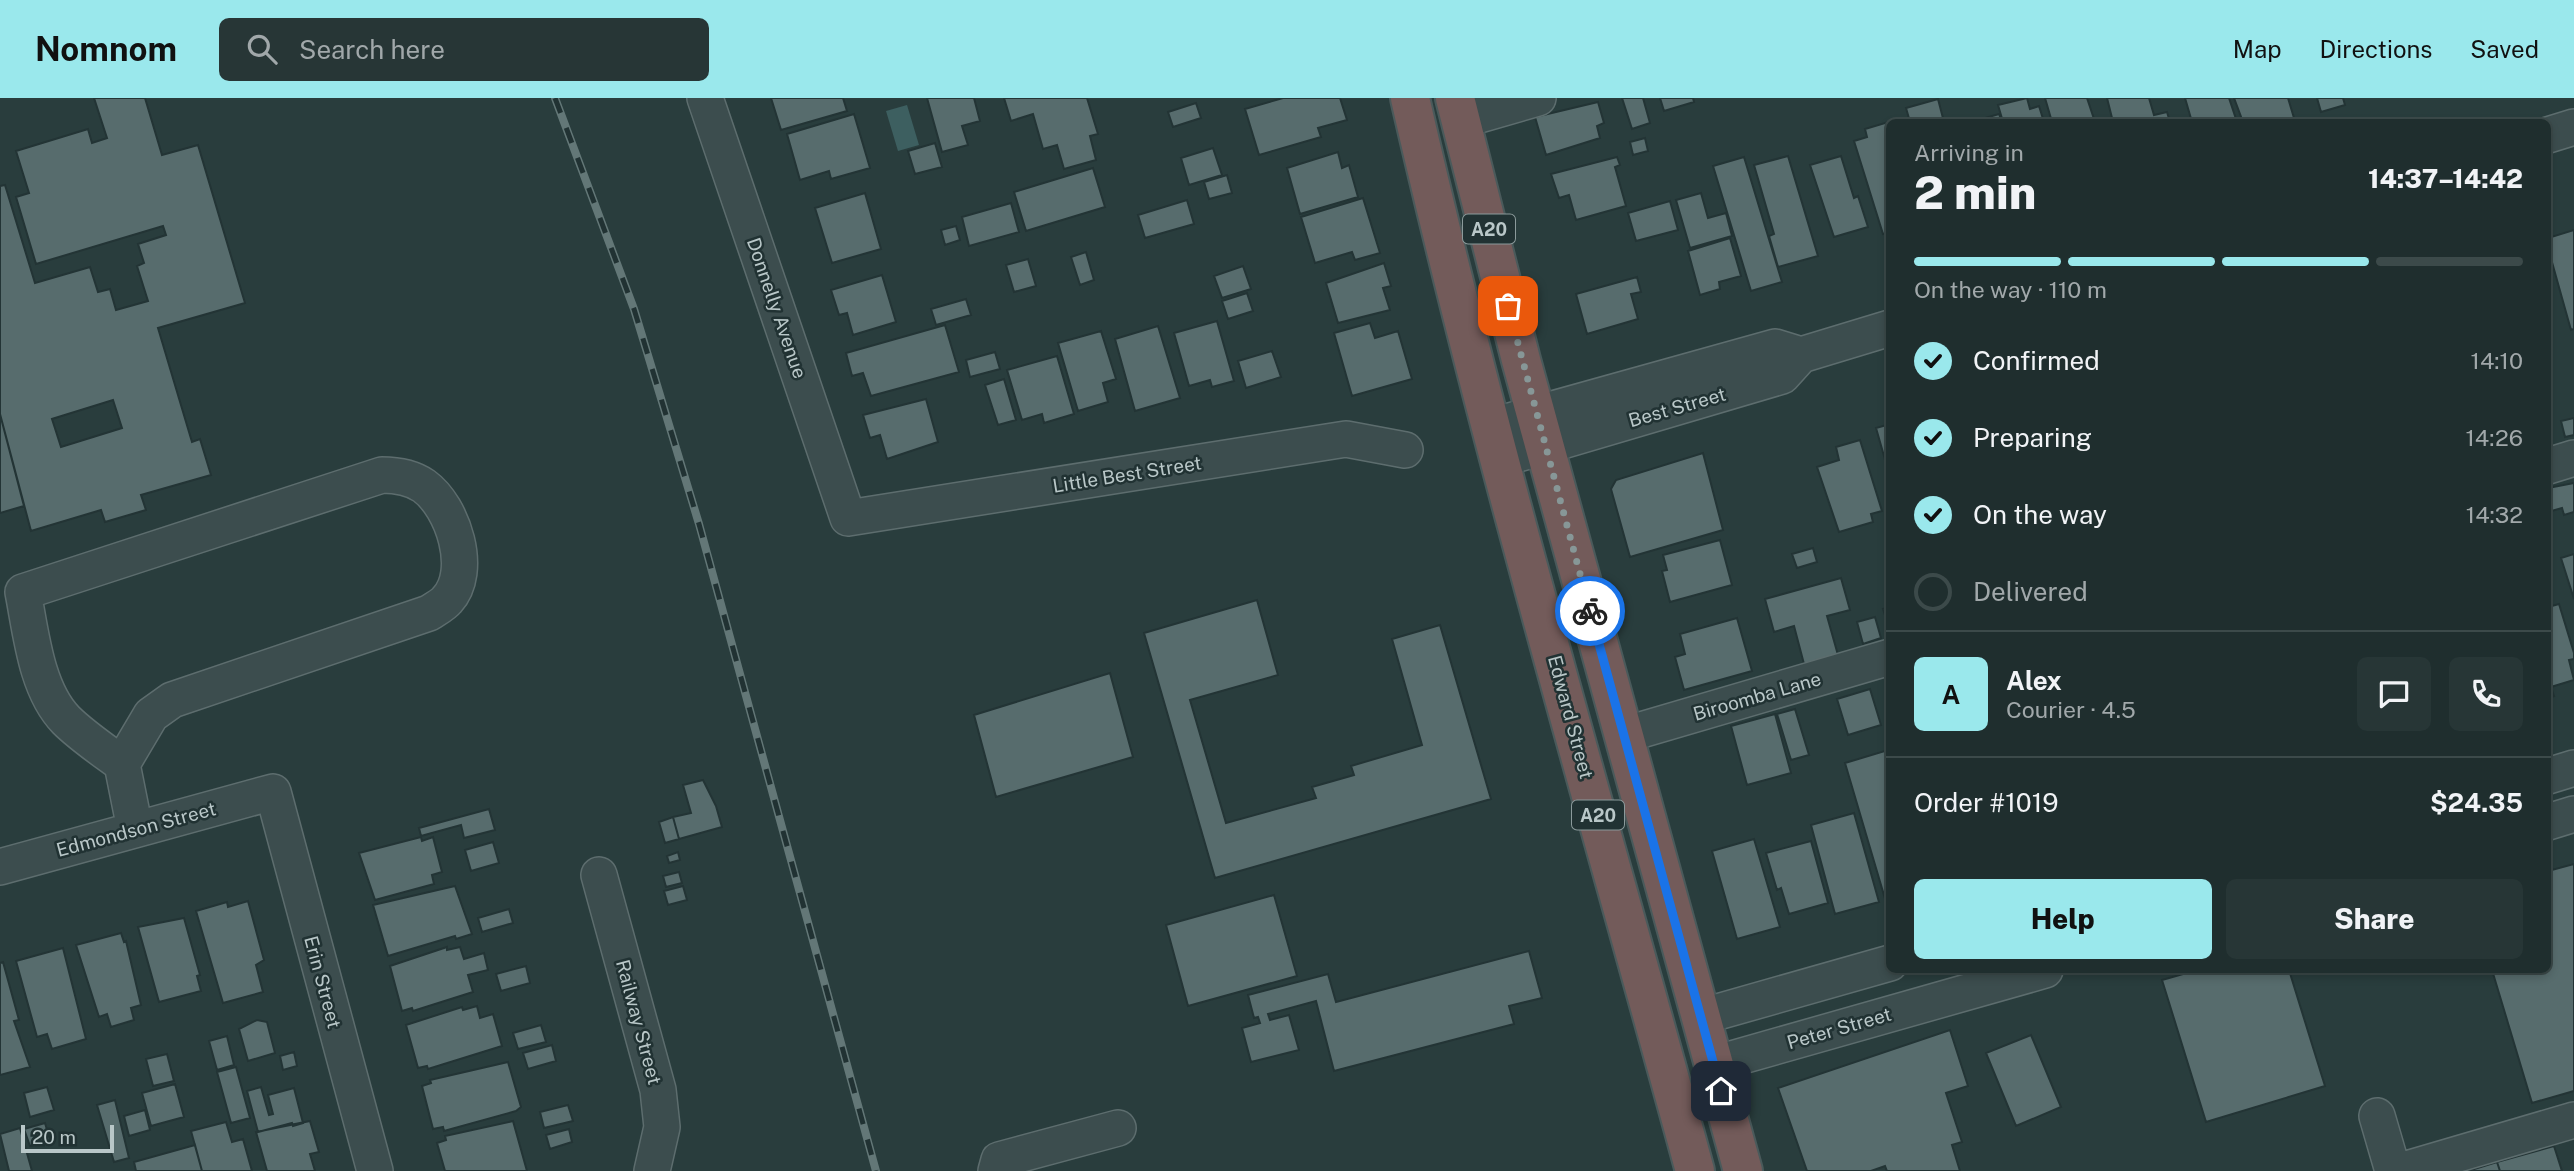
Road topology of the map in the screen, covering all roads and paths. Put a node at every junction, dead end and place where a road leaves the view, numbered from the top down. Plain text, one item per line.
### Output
1 (705, 98) edge
2 (1410, 98) edge
3 (1538, 98) edge
4 (1459, 109) edge
5 (2574, 127) edge
6 (2551, 134) edge
7 (1886, 329) edge
8 (1540, 429) junction
9 (1497, 442) junction
10 (1405, 450) dead end
11 (2574, 458) edge
12 (2551, 465) edge
13 (848, 518) joint
14 (1886, 658) edge
15 (1624, 735) junction
16 (122, 764) junction
17 (2574, 768) edge
18 (2551, 775) edge
19 (273, 792) joint
20 (2574, 814) edge
21 (2551, 821) edge
22 (135, 829) junction
23 (0, 867) edge
24 (599, 875) dead end
25 (1886, 964) edge
26 (2022, 973) edge
27 (1960, 981) edge
28 (1700, 1017) junction
29 (1714, 1064) junction
30 (2377, 1116) dead end
31 (2574, 1120) edge
32 (1118, 1128) dead end
33 (375, 1171) edge
34 (652, 1171) edge
35 (996, 1171) edge
36 (1695, 1171) edge
37 (1743, 1171) edge
38 (2393, 1171) edge
39 (2400, 1171) edge

1 - 13 street, Donnelly Avenue
2 - 9 highway, Edward Street / A20
3 - 4 street
4 - 8 highway, A20
5 - 6 street
7 - 8 street, Best Street
8 - 9 street, Best Street
8 - 15 highway, A20
9 - 36 highway, Edward Street / A20
10 - 13 street, Little Best Street
11 - 12 street
14 - 15 street, Biroomba Lane
15 - 28 highway, A20
16 - 16 street
16 - 22 street
17 - 18 street
19 - 22 street, Edmondson Street
19 - 33 street, Erin Street
20 - 21 street
22 - 23 street, Edmondson Street
24 - 34 street, Railway Street
25 - 28 street
26 - 27 street, Peter Street
27 - 29 street, Peter Street
28 - 29 highway, A20
29 - 37 highway, A20
30 - 38 street
31 - 39 street
32 - 35 street

